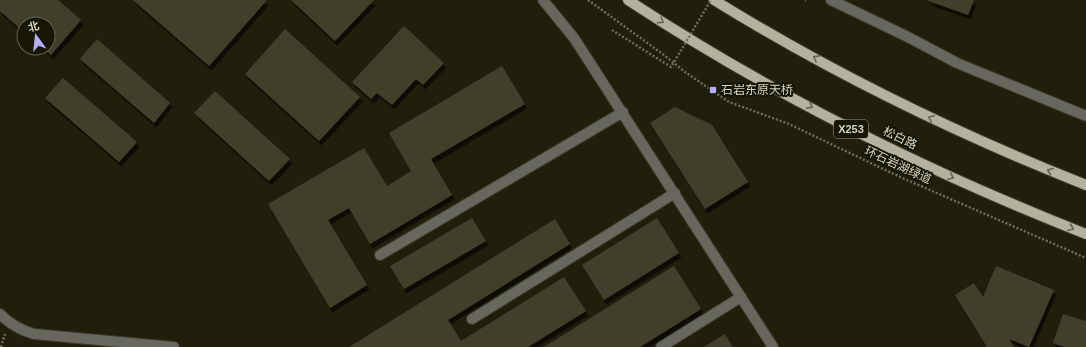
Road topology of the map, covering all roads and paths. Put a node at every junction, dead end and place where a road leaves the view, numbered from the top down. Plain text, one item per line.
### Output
1 (543, 0) edge
2 (588, 0) edge
3 (628, 0) edge
4 (710, 0) edge
5 (714, 0) edge
6 (831, 0) edge
7 (612, 30) dead end
8 (622, 112) junction
9 (1086, 116) edge
10 (1086, 185) edge
11 (675, 193) junction
12 (1086, 234) edge
13 (380, 255) dead end
14 (1086, 258) edge
15 (742, 297) junction
16 (0, 314) edge
17 (472, 319) dead end
18 (174, 347) edge
19 (661, 347) edge
20 (773, 347) edge

1 - 8 lane
2 - 14 path, 环石岩湖绿道
3 -> 12 main road, 松白路 / X253
4 - 7 path, bridge
10 -> 5 main road
6 - 9 lane
8 - 11 lane
8 - 13 lane
11 - 15 lane
11 - 17 lane
15 - 19 lane
15 - 20 lane
16 - 18 lane

